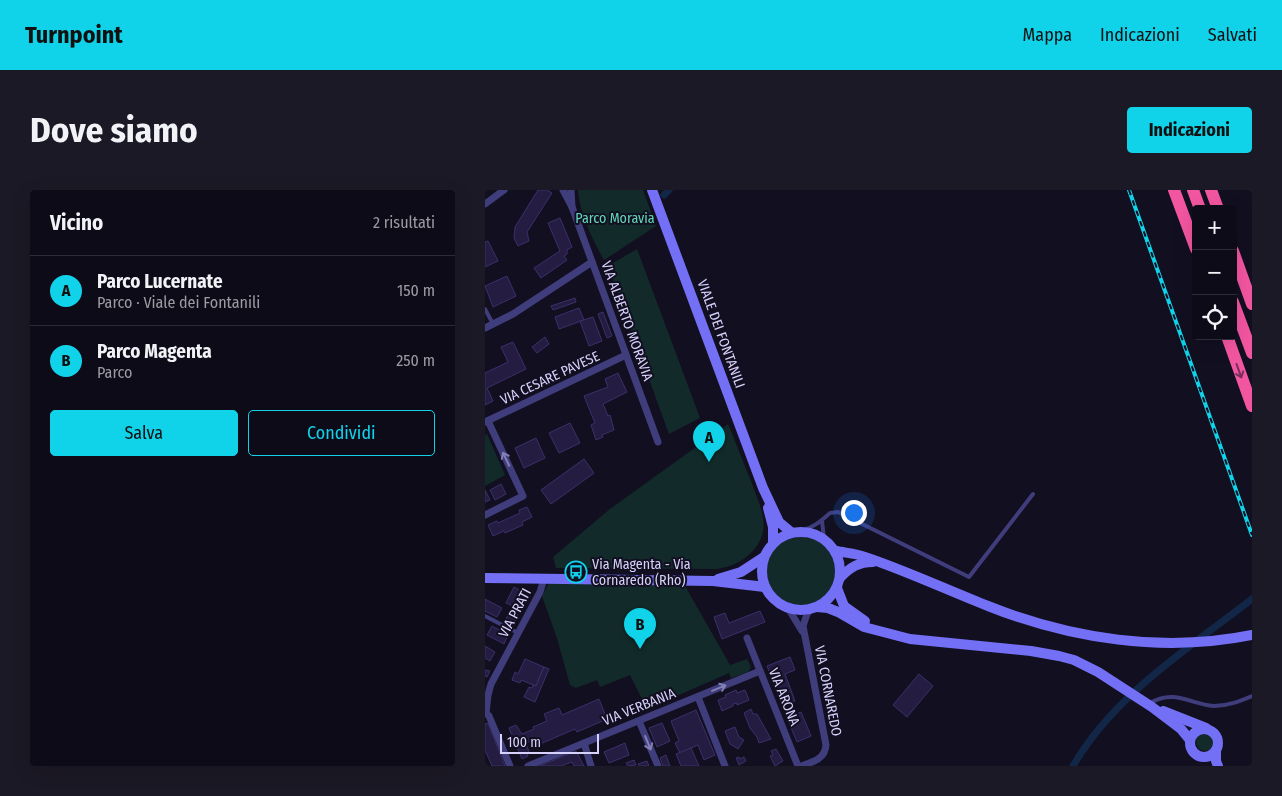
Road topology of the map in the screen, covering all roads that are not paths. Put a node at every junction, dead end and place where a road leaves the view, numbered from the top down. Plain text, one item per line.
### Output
1 (504, 190) edge
2 (563, 190) edge
3 (571, 190) edge
4 (652, 190) edge
5 (1175, 190) edge
6 (1193, 190) edge
7 (1212, 190) edge
8 (485, 204) edge
9 (1199, 205) edge
10 (1217, 205) edge
11 (572, 207) junction
12 (1192, 238) edge
13 (592, 262) junction
14 (1237, 262) edge
15 (1252, 304) edge
16 (485, 309) edge
17 (1237, 313) edge
18 (493, 324) junction
19 (485, 328) edge
20 (1228, 340) edge
21 (1252, 353) edge
22 (626, 355) junction
23 (1252, 406) edge
24 (487, 422) edge
25 (658, 442) dead end
26 (763, 488) junction
27 (1033, 494) dead end
28 (485, 515) edge
29 (822, 521) junction
30 (796, 532) junction
31 (824, 538) junction
32 (773, 543) junction
33 (836, 551) junction
34 (764, 557) junction
35 (877, 561) junction
36 (485, 578) edge
37 (840, 578) junction
38 (544, 579) junction
39 (713, 581) junction
40 (765, 587) junction
41 (837, 588) junction
42 (788, 608) junction
43 (814, 608) junction
44 (485, 616) edge
45 (880, 632) junction
46 (518, 633) junction
47 (1252, 635) edge
48 (805, 636) junction
49 (747, 638) dead end
50 (760, 671) junction
51 (698, 696) junction
52 (1252, 696) edge
53 (1147, 703) junction
54 (486, 713) edge
55 (639, 721) junction
56 (1206, 728) junction
57 (1190, 740) junction
58 (584, 743) junction
59 (1216, 752) junction
60 (1198, 756) junction
61 (510, 766) edge
62 (528, 766) edge
63 (591, 766) edge
64 (657, 766) edge
65 (725, 766) edge
66 (800, 766) edge
67 (1207, 766) edge
68 (1218, 766) edge

1 - 8 street
2 - 11 street, VIA ALBERTO MORAVIA
3 - 11 street, VIA ALBERTO MORAVIA
4 - 26 main road, VIALE DEI FONTANILI
5 - 12 highway
6 - 9 highway
7 - 10 highway
11 - 13 street, VIA ALBERTO MORAVIA
13 - 18 street
13 - 22 street, VIA ALBERTO MORAVIA
14 - 15 highway
16 - 18 lane
17 - 21 highway
18 - 19 street
20 -> 23 highway
22 - 24 street, VIA CESARE PAVESE
22 - 25 street, VIA ALBERTO MORAVIA
28 -> 24 street
26 - 30 main road, VIALE DEI FONTANILI
26 - 32 main road, VIALE DEI FONTANILI
27 - 29 lane
29 - 30 lane
29 - 31 lane
30 - 31 main road
30 - 32 main road
31 - 33 main road
32 - 34 main road
33 - 35 main road
33 - 37 main road
34 - 39 main road
34 - 40 main road
35 - 37 main road
35 - 47 main road
36 - 38 main road
37 - 41 main road
38 - 39 main road
38 - 46 street, VIA PRATI
39 - 40 main road
40 - 42 main road
41 - 43 main road
41 - 45 main road
42 - 43 main road
42 - 48 street, VIA CORNAREDO
43 - 45 main road
43 - 48 street, VIA CORNAREDO
44 - 46 lane
45 - 53 main road
46 - 54 street, VIA PRATI
48 - 66 street, VIA CORNAREDO
49 - 50 street, VIA ARONA
51 -> 50 street, VIA VERBANIA
50 - 66 street, VIA ARONA
51 - 55 street, VIA VERBANIA
51 - 65 street
52 - 53 lane
53 - 56 main road
53 - 57 main road
54 - 61 street
55 - 58 street, VIA VERBANIA
55 -> 64 street
56 - 57 main road
56 - 59 main road
57 - 60 main road
58 - 62 street, VIA VERBANIA
58 - 63 street
59 - 60 main road
59 - 68 main road
60 - 67 main road

